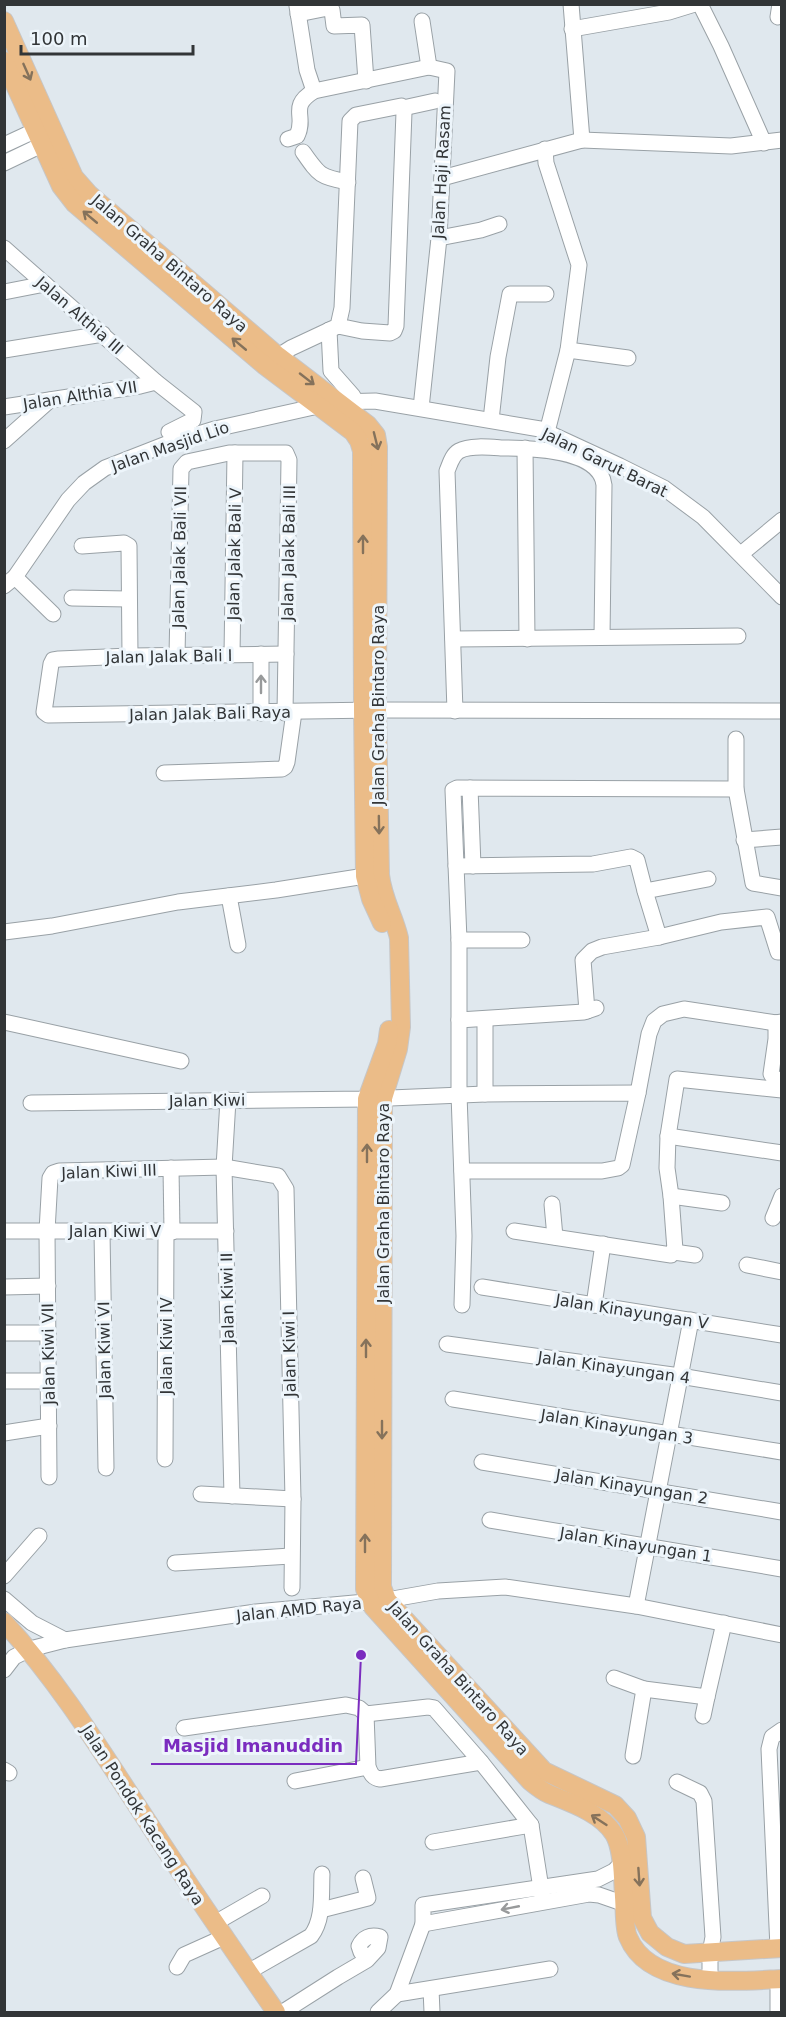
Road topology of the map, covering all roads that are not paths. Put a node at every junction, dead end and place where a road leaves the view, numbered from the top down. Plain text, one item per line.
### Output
1 (571, 4) edge
2 (695, 4) edge
3 (700, 4) edge
4 (297, 9) edge
5 (4, 21) edge
6 (422, 21) dead end
7 (572, 29) junction
8 (4, 62) edge
9 (429, 67) junction
10 (366, 81) junction
11 (314, 91) junction
12 (435, 101) dead end
13 (403, 108) junction
14 (46, 134) junction
15 (288, 139) dead end
16 (582, 140) junction
17 (782, 140) edge
18 (764, 143) junction
19 (4, 145) edge
20 (545, 150) junction
21 (303, 152) dead end
22 (4, 163) edge
23 (442, 178) junction
24 (348, 182) junction
25 (499, 224) dead end
26 (439, 238) junction
27 (4, 248) edge
28 (26, 267) junction
29 (45, 284) junction
30 (24, 288) junction
31 (4, 292) edge
32 (546, 294) dead end
33 (334, 328) junction
34 (103, 334) junction
35 (4, 350) edge
36 (568, 350) junction
37 (628, 358) dead end
38 (271, 361) junction
39 (156, 382) junction
40 (51, 400) junction
41 (335, 401) junction
42 (4, 407) edge
43 (421, 408) junction
44 (491, 420) junction
45 (169, 432) dead end
46 (547, 432) junction
47 (4, 441) edge
48 (525, 448) junction
49 (235, 453) junction
50 (782, 520) edge
51 (82, 546) dead end
52 (741, 554) junction
53 (10, 582) edge
54 (782, 597) edge
55 (72, 598) dead end
56 (128, 599) junction
57 (53, 614) dead end
58 (738, 636) dead end
59 (602, 637) junction
60 (453, 639) junction
61 (527, 639) junction
62 (261, 654) junction
63 (286, 654) junction
64 (177, 655) junction
65 (232, 655) junction
66 (130, 656) junction
67 (370, 710) junction
68 (454, 711) junction
69 (781, 711) edge
70 (44, 712) joint
71 (290, 712) junction
72 (261, 713) junction
73 (736, 739) dead end
74 (164, 773) dead end
75 (470, 788) junction
76 (735, 789) junction
77 (782, 837) edge
78 (744, 840) junction
79 (456, 866) junction
80 (473, 866) junction
81 (365, 876) junction
82 (708, 879) dead end
83 (782, 888) edge
84 (645, 891) junction
85 (229, 896) junction
86 (4, 932) edge
87 (659, 937) junction
88 (459, 940) junction
89 (522, 940) dead end
90 (238, 945) dead end
91 (782, 952) edge
92 (485, 1018) junction
93 (459, 1020) junction
94 (4, 1022) edge
95 (779, 1023) edge
96 (181, 1061) dead end
97 (782, 1081) edge
98 (782, 1090) edge
99 (459, 1094) junction
100 (485, 1094) junction
101 (638, 1094) junction
102 (375, 1098) junction
103 (228, 1100) junction
104 (31, 1103) dead end
105 (668, 1136) junction
106 (782, 1153) edge
107 (224, 1167) junction
108 (171, 1168) junction
109 (462, 1171) junction
110 (671, 1196) junction
111 (782, 1196) edge
112 (552, 1203) dead end
113 (722, 1203) dead end
114 (773, 1218) dead end
115 (4, 1231) edge
116 (47, 1231) junction
117 (226, 1231) junction
118 (514, 1231) dead end
119 (102, 1232) junction
120 (169, 1232) junction
121 (555, 1237) junction
122 (603, 1244) junction
123 (674, 1252) junction
124 (696, 1255) dead end
125 (747, 1265) dead end
126 (782, 1272) edge
127 (48, 1286) junction
128 (4, 1287) edge
129 (482, 1287) dead end
130 (462, 1305) dead end
131 (594, 1305) junction
132 (691, 1320) junction
133 (4, 1333) edge
134 (48, 1333) junction
135 (782, 1335) edge
136 (447, 1344) dead end
137 (680, 1376) junction
138 (4, 1381) edge
139 (48, 1381) junction
140 (782, 1393) edge
141 (453, 1399) dead end
142 (49, 1426) junction
143 (4, 1433) edge
144 (669, 1434) junction
145 (782, 1452) edge
146 (165, 1459) dead end
147 (482, 1462) dead end
148 (105, 1468) dead end
149 (49, 1477) dead end
150 (658, 1490) junction
151 (201, 1494) dead end
152 (232, 1496) junction
153 (292, 1499) junction
154 (782, 1512) edge
155 (490, 1520) dead end
156 (39, 1536) dead end
157 (647, 1546) junction
158 (291, 1556) junction
159 (175, 1563) dead end
160 (782, 1569) edge
161 (4, 1576) edge
162 (292, 1588) dead end
163 (4, 1599) edge
164 (378, 1600) junction
165 (636, 1606) junction
166 (4, 1622) edge
167 (724, 1623) junction
168 (782, 1635) edge
169 (65, 1640) junction
170 (30, 1649) junction
171 (4, 1670) edge
172 (614, 1678) dead end
173 (644, 1689) junction
174 (707, 1697) junction
175 (366, 1714) junction
176 (703, 1716) dead end
177 (184, 1728) dead end
178 (782, 1730) edge
179 (506, 1742) junction
180 (633, 1756) dead end
181 (481, 1762) junction
182 (368, 1767) junction
183 (295, 1781) dead end
184 (677, 1782) dead end
185 (531, 1825) junction
186 (433, 1842) dead end
187 (622, 1863) junction
188 (322, 1874) dead end
189 (363, 1878) dead end
190 (589, 1887) junction
191 (542, 1894) junction
192 (262, 1896) dead end
193 (625, 1904) junction
194 (321, 1910) junction
195 (220, 1930) junction
196 (780, 1948) edge
197 (710, 1953) junction
198 (367, 1960) dead end
199 (177, 1967) dead end
200 (550, 1970) dead end
201 (248, 1972) junction
202 (780, 1979) edge
203 (710, 1981) junction
204 (431, 1989) junction
205 (397, 1994) junction
206 (276, 2013) edge
207 (283, 2013) edge
208 (378, 2013) edge
209 (432, 2013) edge
210 (778, 2013) edge

1 - 7 street
2 - 7 street
3 - 18 street
4 - 10 street
4 - 11 street
5 -> 14 main road, Jalan Graha Bintaro Raya
6 - 9 street
7 - 16 street
8 - 14 main road, Jalan Graha Bintaro Raya
9 - 10 street
9 - 23 street, Jalan Haji Rasam
10 - 11 street
11 - 15 street
12 - 13 street
13 - 24 street
13 - 33 street
14 - 19 street
14 - 22 street
14 - 38 main road, Jalan Graha Bintaro Raya
16 - 18 street
16 - 20 street
17 - 18 street
20 - 23 street
20 - 36 street
21 - 24 street
23 - 26 street, Jalan Haji Rasam
24 - 33 street
25 - 26 street
26 - 43 street, Jalan Haji Rasam
27 - 28 street, Jalan Althia III
28 - 29 street, Jalan Althia III
28 - 30 street
29 - 30 street
29 - 34 street, Jalan Althia III
30 - 31 street
32 - 44 street
33 - 38 street
33 - 41 street
34 - 35 street
34 - 39 street, Jalan Althia III
36 - 37 street
36 - 46 street
38 - 41 main road, Jalan Graha Bintaro Raya
39 - 40 street, Jalan Althia VII
39 - 45 street, Jalan Althia III
40 - 42 street, Jalan Althia VII
40 - 47 street
41 - 43 street, Jalan Garut Barat
41 - 53 street, Jalan Masjid Lio
41 - 67 main road, Jalan Graha Bintaro Raya
43 - 44 street, Jalan Garut Barat
44 - 46 street, Jalan Garut Barat
46 - 52 street, Jalan Garut Barat
48 - 59 street
48 - 60 street
48 - 61 street
49 - 63 street, Jalan Jalak Bali III
49 - 64 street, Jalan Jalak Bali VII
49 - 65 street, Jalan Jalak Bali V
50 - 52 street
51 - 56 street
52 - 54 street, Jalan Garut Barat
53 - 57 street
55 - 56 street
56 - 66 street
58 - 59 street
59 - 61 street
60 - 61 street
60 - 68 street
62 - 63 street, Jalan Jalak Bali I
62 - 65 street, Jalan Jalak Bali I
72 -> 62 street
63 - 71 street, Jalan Jalak Bali III
64 - 65 street, Jalan Jalak Bali I
64 - 66 street, Jalan Jalak Bali I
66 - 70 street, Jalan Jalak Bali I
67 - 68 street, Jalan Jalak Bali Raya
67 - 71 street, Jalan Jalak Bali Raya
67 - 81 main road, Jalan Graha Bintaro Raya
67 -> 102 main road, Jalan Graha Bintaro Raya
68 - 69 street, Jalan Jalak Bali Raya
70 - 72 street, Jalan Jalak Bali Raya
71 - 72 street, Jalan Jalak Bali Raya
71 - 74 street, Jalan Jalak Bali III
73 - 76 street
75 - 76 street
75 - 79 street
75 - 80 street
76 - 78 street
77 - 78 street
78 - 83 street
79 - 80 street
79 - 88 street
80 - 84 street
81 - 85 street
81 - 102 main road, Jalan Graha Bintaro Raya
82 - 84 street
84 - 87 street
85 - 86 street
85 - 90 street
87 - 91 street
87 - 92 street
88 - 89 street
88 - 93 street
92 - 93 street
92 - 100 street
93 - 99 street
94 - 96 street
95 - 97 street
95 - 101 street
98 - 105 street
99 - 100 street, Jalan Kiwi
99 - 102 street, Jalan Kiwi
99 - 109 street
100 - 101 street, Jalan Kiwi
101 - 109 street
102 - 103 street, Jalan Kiwi
102 - 164 main road, Jalan Graha Bintaro Raya
103 - 104 street, Jalan Kiwi
103 - 107 street, Jalan Kiwi II
105 - 106 street
105 - 110 street
107 - 108 street, Jalan Kiwi III
107 - 117 street, Jalan Kiwi II
107 - 153 street, Jalan Kiwi I
108 - 116 street, Jalan Kiwi III
108 - 120 street, Jalan Kiwi IV
109 - 130 street
110 - 113 street
110 - 123 street
111 - 114 street
112 - 121 street
115 - 116 street, Jalan Kiwi V
116 - 119 street, Jalan Kiwi V
116 - 127 street, Jalan Kiwi VII
117 - 120 street, Jalan Kiwi V
117 - 152 street, Jalan Kiwi II
118 - 121 street
119 - 120 street, Jalan Kiwi V
119 - 148 street, Jalan Kiwi VI
120 - 146 street, Jalan Kiwi IV
121 - 122 street
122 - 123 street
122 - 131 street
123 - 124 street
125 - 126 street
127 - 128 street
127 - 134 street, Jalan Kiwi VII
129 - 131 street, Jalan Kinayungan V
131 - 132 street, Jalan Kinayungan V
132 - 135 street, Jalan Kinayungan V
132 - 137 street
133 - 134 street
134 - 139 street, Jalan Kiwi VII
136 - 137 street, Jalan Kinayungan 4
137 - 140 street, Jalan Kinayungan 4
137 - 144 street
138 - 139 street
139 - 142 street, Jalan Kiwi VII
141 - 144 street, Jalan Kinayungan 3
142 - 143 street
142 - 149 street, Jalan Kiwi VII
144 - 145 street, Jalan Kinayungan 3
144 - 150 street
147 - 150 street, Jalan Kinayungan 2
150 - 154 street, Jalan Kinayungan 2
150 - 157 street
151 - 152 street
152 - 153 street
153 - 158 street, Jalan Kiwi I
155 - 157 street, Jalan Kinayungan 1
156 - 161 street
157 - 160 street, Jalan Kinayungan 1
157 - 165 street
158 - 159 street
158 - 162 street, Jalan Kiwi I
163 - 169 street
164 - 165 street, Jalan AMD Raya
164 - 169 street, Jalan AMD Raya
164 - 179 main road, Jalan Graha Bintaro Raya
165 - 167 street, Jalan AMD Raya
166 - 170 main road, Jalan Pondok Kacang Raya
167 - 168 street, Jalan AMD Raya
167 - 174 street
169 - 170 street, Jalan AMD Raya
170 - 171 street
170 - 195 main road, Jalan Pondok Kacang Raya
172 - 173 street
173 - 174 street
173 - 180 street
174 - 176 street
175 - 177 street
175 - 181 street
175 - 182 street
178 - 196 street
187 -> 179 main road, Jalan Graha Bintaro Raya
179 -> 197 main road, Jalan Graha Bintaro Raya
181 - 182 street
181 - 185 street
182 - 183 street
184 - 197 street
185 - 186 street
185 - 191 street
187 - 190 street
187 - 193 main road, Jalan Graha Bintaro Raya
188 - 194 street
189 - 194 street
190 - 191 street
190 - 193 street
191 - 205 street
192 - 195 street
203 -> 193 main road, Jalan Graha Bintaro Raya
194 - 201 street
195 - 199 street
195 - 201 main road, Jalan Pondok Kacang Raya
196 - 197 main road, Jalan Graha Bintaro Raya
197 - 203 street
198 - 207 street
200 - 204 street
201 - 206 main road, Jalan Pondok Kacang Raya
202 - 203 main road, Jalan Graha Bintaro Raya
202 - 210 street
204 - 205 street
204 - 209 street
205 - 208 street

